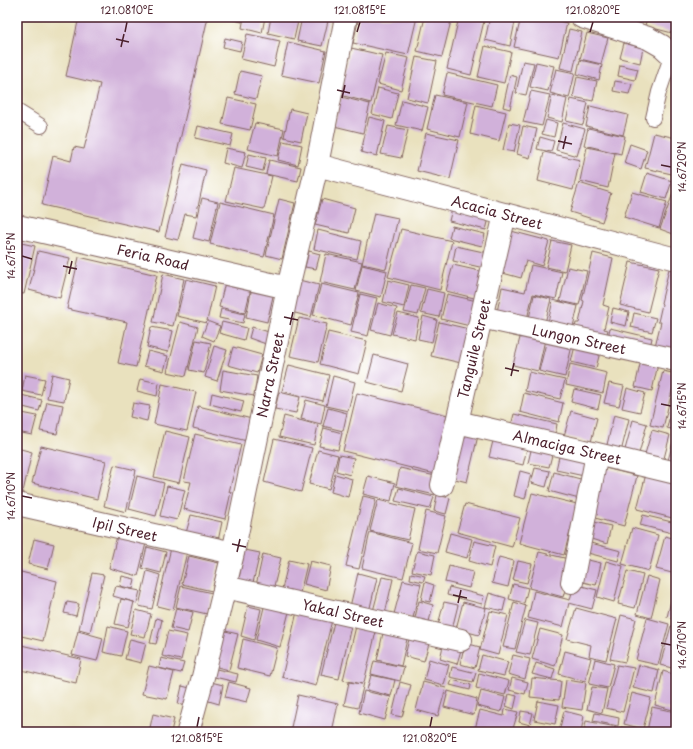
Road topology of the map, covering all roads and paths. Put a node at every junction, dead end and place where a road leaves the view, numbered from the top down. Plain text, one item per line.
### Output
1 (346, 17) edge
2 (582, 17) edge
3 (674, 57) edge
4 (17, 111) edge
5 (653, 118) dead end
6 (42, 126) dead end
7 (317, 165) junction
8 (505, 214) junction
9 (17, 226) edge
10 (676, 259) edge
11 (288, 288) junction
12 (481, 317) junction
13 (676, 360) edge
14 (457, 422) junction
15 (597, 454) junction
16 (676, 473) edge
17 (442, 485) dead end
18 (17, 504) edge
19 (233, 553) junction
20 (572, 582) dead end
21 (225, 587) junction
22 (461, 640) dead end
23 (188, 732) edge

1 - 7 street, Narra Street
2 - 3 street
3 - 5 lane
4 - 6 lane
7 - 8 street, Acacia Street
7 - 11 street, Narra Street
8 - 10 street, Acacia Street
8 - 12 street, Tanguile Street
9 - 11 street, Feria Road
11 - 19 street, Narra Street
12 - 13 street, Lungon Street
12 - 14 street, Tanguile Street
14 - 15 street, Almaciga Street
14 - 17 street, Tanguile Street
15 - 16 street, Almaciga Street
15 - 20 street
18 - 19 street, Ipil Street
19 - 21 street, Narra Street
21 - 22 street, Yakal Street
21 - 23 street, Narra Street

